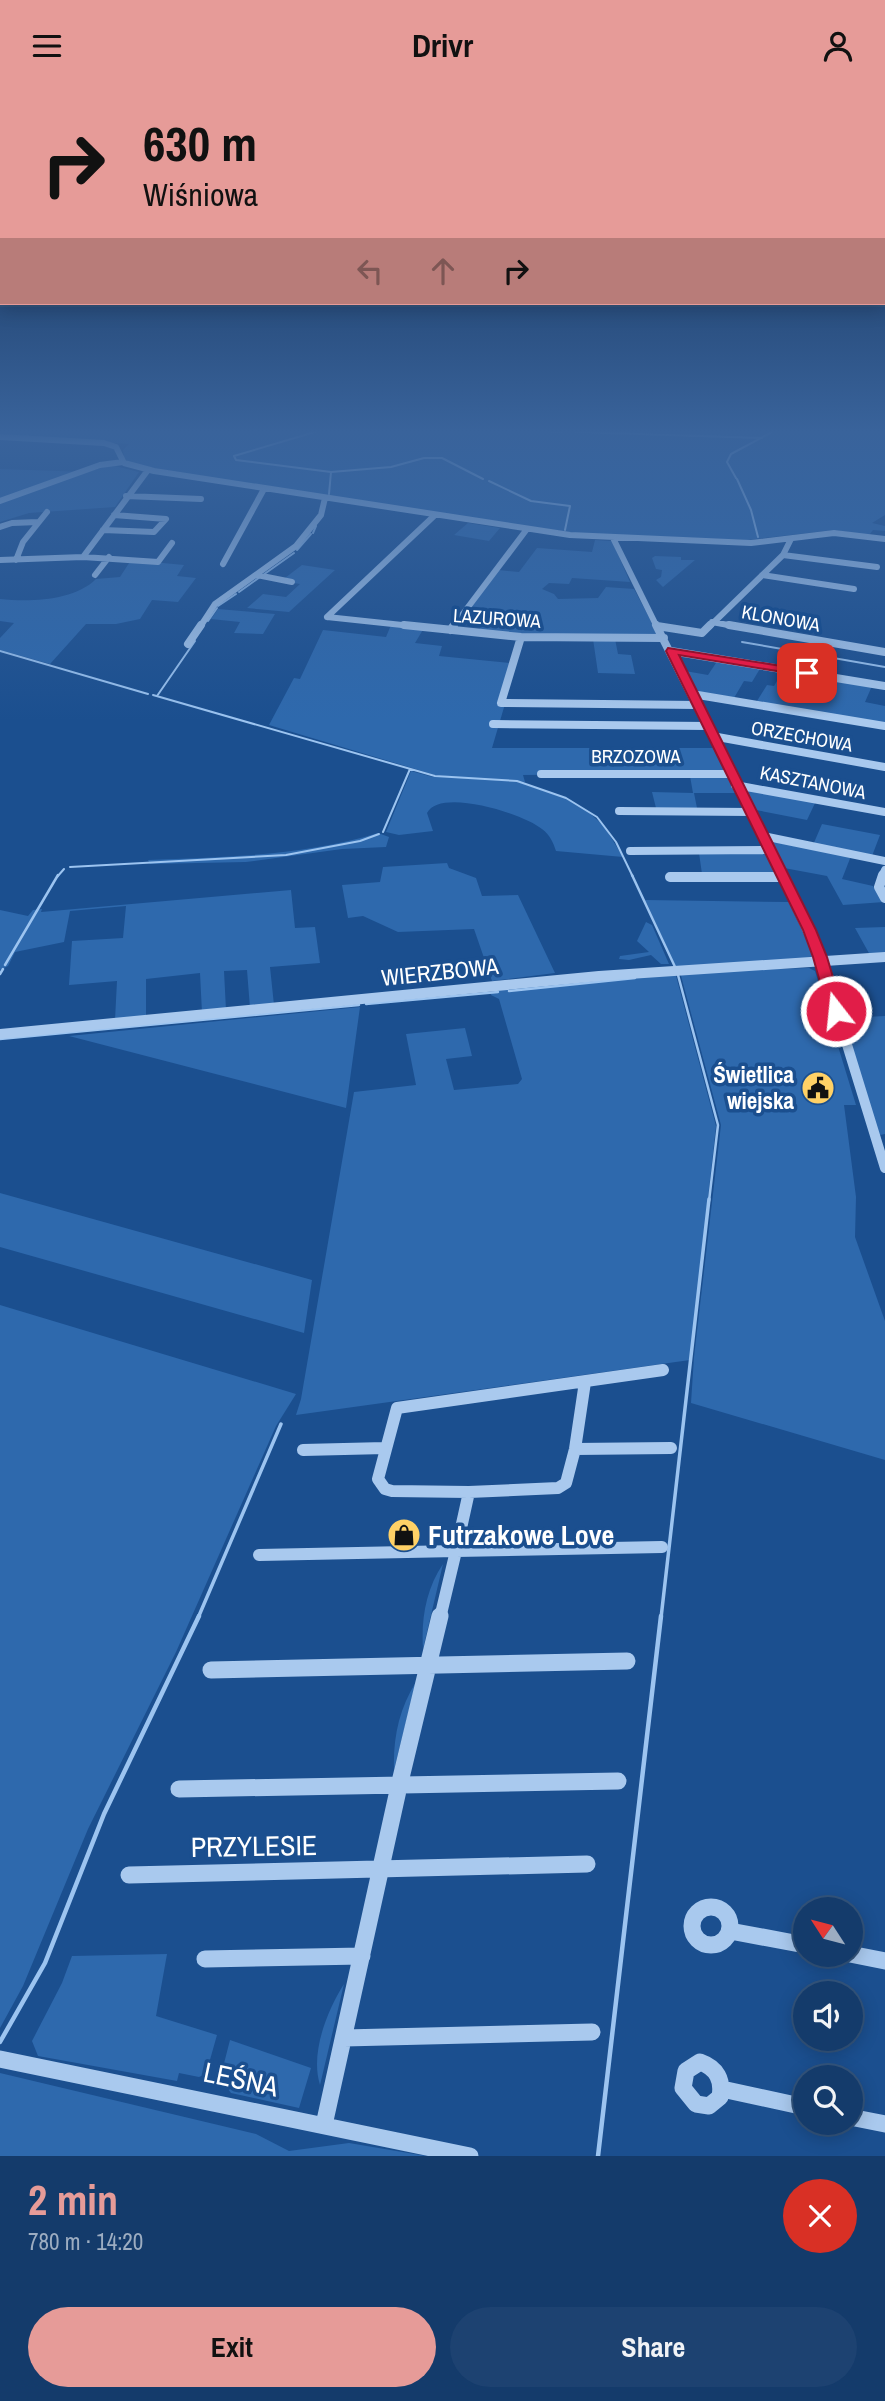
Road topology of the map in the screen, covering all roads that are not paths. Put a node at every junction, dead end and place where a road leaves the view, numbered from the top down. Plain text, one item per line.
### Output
1 (33, 528) edge
2 (157, 528) edge
3 (242, 528) edge
4 (310, 528) edge
5 (421, 528) edge
6 (523, 528) edge
7 (527, 529) junction
8 (103, 530) joint
9 (613, 538) junction
10 (791, 539) junction
11 (885, 539) edge
12 (172, 543) dead end
13 (783, 555) junction
14 (83, 557) junction
15 (109, 557) junction
16 (0, 560) edge
17 (16, 560) junction
18 (223, 564) dead end
19 (877, 567) dead end
20 (94, 575) dead end
21 (257, 575) junction
22 (762, 575) junction
23 (292, 582) dead end
24 (855, 589) dead end
25 (712, 622) junction
26 (657, 626) junction
27 (450, 630) junction
28 (521, 637) junction
29 (664, 638) junction
30 (188, 645) dead end
31 (671, 651) junction
32 (885, 652) edge
33 (885, 686) edge
34 (692, 694) junction
35 (698, 705) junction
36 (494, 725) dead end
37 (708, 726) junction
38 (885, 726) edge
39 (712, 736) junction
40 (885, 767) edge
41 (541, 773) dead end
42 (730, 774) junction
43 (735, 785) junction
44 (619, 811) dead end
45 (751, 812) junction
46 (885, 812) edge
47 (763, 836) junction
48 (769, 850) junction
49 (629, 851) dead end
50 (885, 861) edge
51 (885, 870) edge
52 (670, 877) dead end
53 (783, 877) junction
54 (885, 898) edge
55 (885, 957) edge
56 (821, 961) junction
57 (0, 1034) edge
58 (885, 1168) edge
59 (663, 1370) dead end
60 (585, 1382) junction
61 (385, 1448) junction
62 (671, 1448) dead end
63 (575, 1449) junction
64 (303, 1450) dead end
65 (469, 1492) junction
66 (662, 1547) dead end
67 (456, 1551) junction
68 (259, 1555) dead end
69 (627, 1661) dead end
70 (429, 1665) junction
71 (211, 1670) dead end
72 (618, 1781) dead end
73 (399, 1786) junction
74 (179, 1789) dead end
75 (587, 1864) dead end
76 (380, 1870) junction
77 (129, 1875) dead end
78 (730, 1931) dead end
79 (793, 1943) edge
80 (362, 1956) junction
81 (863, 1957) edge
82 (205, 1959) dead end
83 (885, 1961) edge
84 (592, 2032) dead end
85 (344, 2038) junction
86 (0, 2059) edge
87 (722, 2089) dead end
88 (793, 2104) edge
89 (863, 2120) edge
90 (885, 2124) edge
91 (324, 2125) junction
92 (470, 2156) edge

1 - 17 street
2 - 8 street
3 - 18 street
4 - 21 street
5 - 27 street, LAZUROWA
6 - 7 street
7 - 9 street
7 - 27 street
8 - 14 street
9 - 10 street
9 - 26 street, BRZOZOWA
10 - 11 street
10 - 13 street
12 - 15 street
13 - 19 street
13 - 22 street
14 - 15 street
14 - 17 street
15 - 20 street
16 - 17 street
21 - 23 street
21 - 30 street
22 - 24 street
22 - 25 street
25 - 26 street
25 - 32 street, KLONOWA
26 - 29 street, BRZOZOWA
27 - 28 street, LAZUROWA
28 - 29 street, LAZUROWA
28 - 35 street
29 - 31 street, BRZOZOWA
31 - 33 street
31 - 34 street, BRZOZOWA
34 - 35 street, BRZOZOWA
34 - 38 street
35 - 37 street, BRZOZOWA
36 - 37 street
37 - 39 street, BRZOZOWA
39 - 40 street, ORZECHOWA
39 - 42 street, BRZOZOWA
41 - 42 street, BRZOZOWA
42 - 43 street, BRZOZOWA
43 - 45 street, BRZOZOWA
43 - 46 street, KASZTANOWA
44 - 45 street
45 - 47 street, BRZOZOWA
47 - 48 street, BRZOZOWA
47 - 50 street
48 - 49 street
48 - 53 street, BRZOZOWA
51 - 54 street
52 - 53 street
53 - 56 street, BRZOZOWA
55 - 56 street, WIERZBOWA
56 - 57 street, WIERZBOWA
56 - 58 street, BRZOZOWA
59 - 60 street
60 - 61 street
60 - 63 street
61 - 64 street
61 - 65 street
62 - 63 street
63 - 65 street
65 - 67 street
66 - 67 street
67 - 68 street
67 - 70 street
69 - 70 street
70 - 71 street
70 - 73 street
72 - 73 street
73 - 74 street
73 - 76 street
75 - 76 street, PRZYLESIE
76 - 77 street, PRZYLESIE
76 - 80 street
78 - 79 street
80 - 82 street
80 - 85 street
81 - 83 street
84 - 85 street
85 - 91 street
86 - 91 street, LEŚNA
87 - 88 street
89 - 90 street
91 - 92 street, LEŚNA

